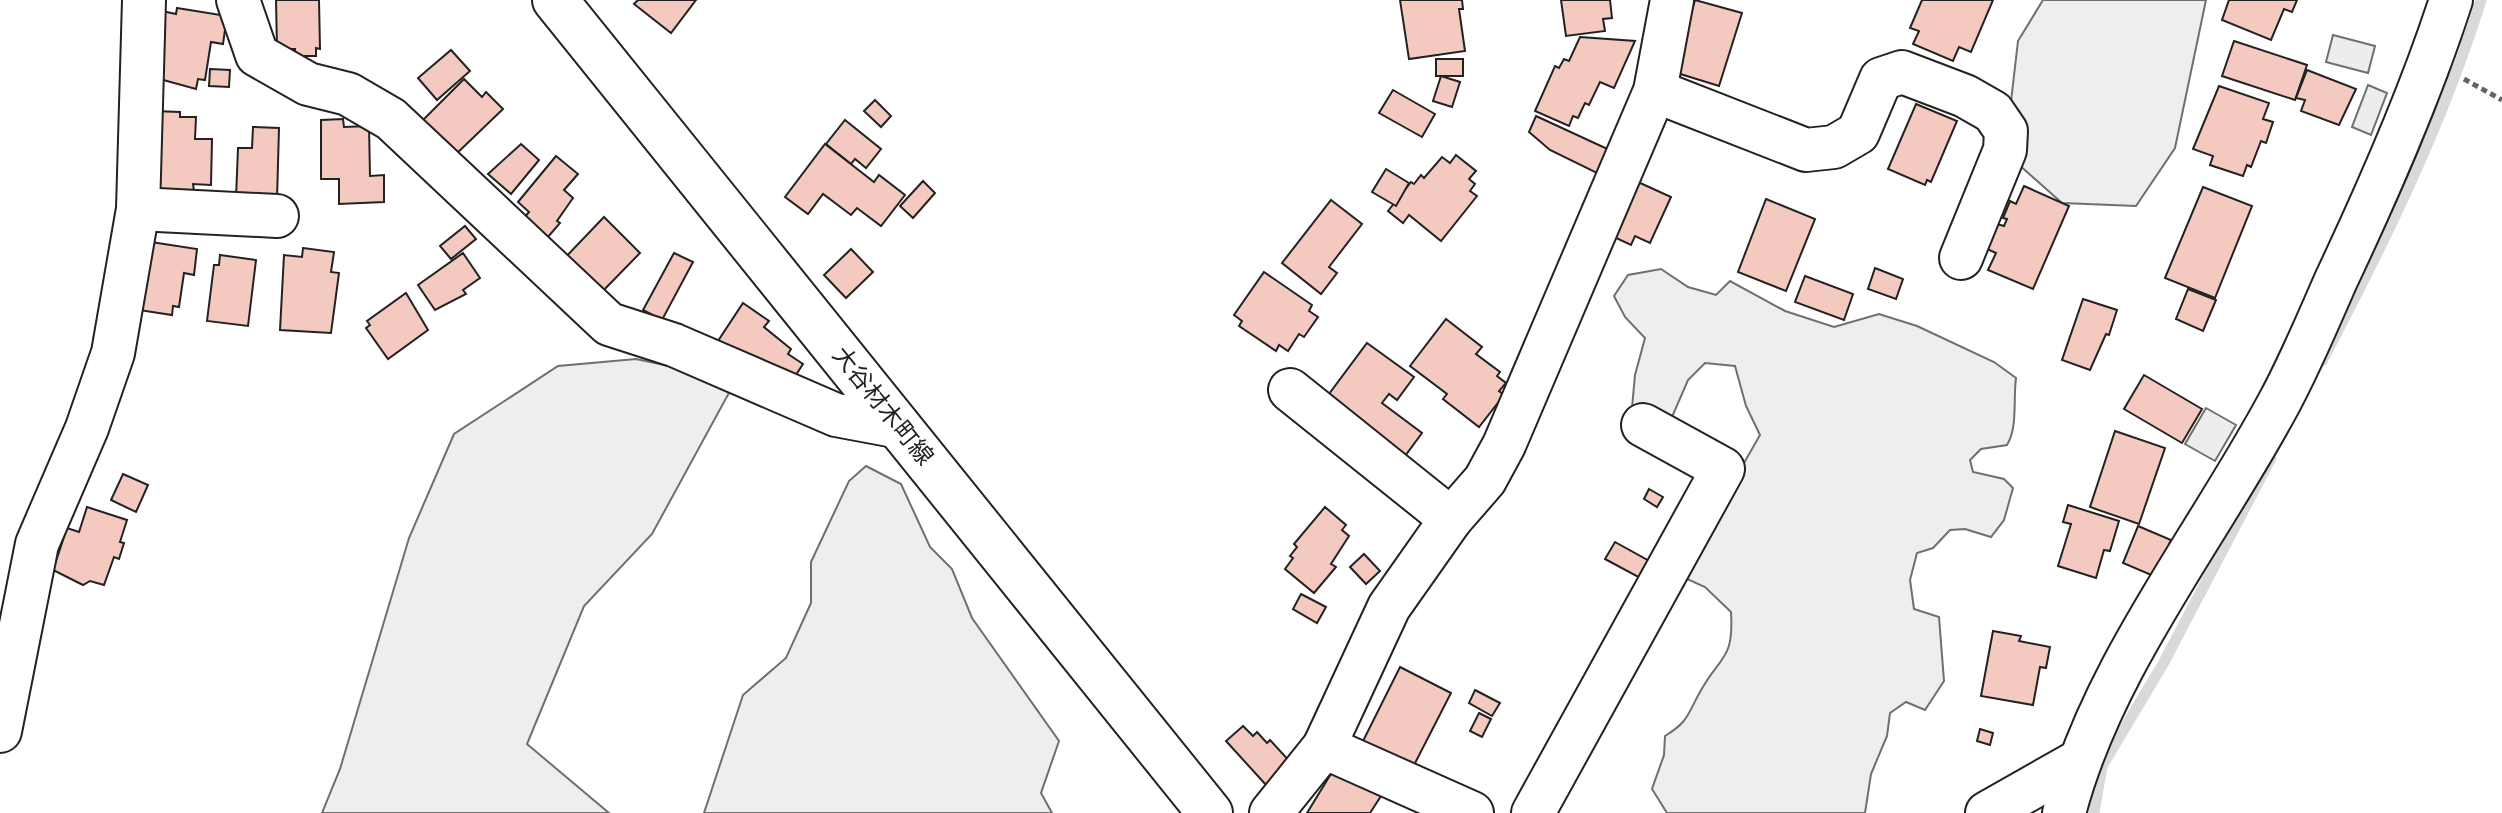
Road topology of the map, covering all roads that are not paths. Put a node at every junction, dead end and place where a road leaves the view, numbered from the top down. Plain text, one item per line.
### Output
1 (144, 0) edge
2 (238, 0) edge
3 (555, 0) edge
4 (1672, 0) edge
5 (2451, 0) edge
6 (1655, 91) junction
7 (138, 209) junction
8 (277, 216) dead end
9 (1961, 258) dead end
10 (1290, 390) dead end
11 (1643, 425) dead end
12 (900, 427) junction
13 (1451, 519) junction
14 (0, 731) edge
15 (1324, 747) junction
16 (2077, 762) junction
17 (1210, 813) edge
18 (1271, 813) edge
19 (1472, 813) edge
20 (1533, 813) edge
21 (1987, 813) edge
22 (2064, 813) edge

1 - 7 street
2 - 12 street
3 - 12 main road, 大谷材木町線
4 - 6 street
5 - 16 street
6 - 9 street
6 - 13 street
7 - 8 street
7 - 14 street
10 - 13 street
11 - 20 street
12 - 17 main road, 大谷材木町線
13 - 15 street
15 - 18 street
15 - 19 street
16 - 21 street
16 - 22 street

